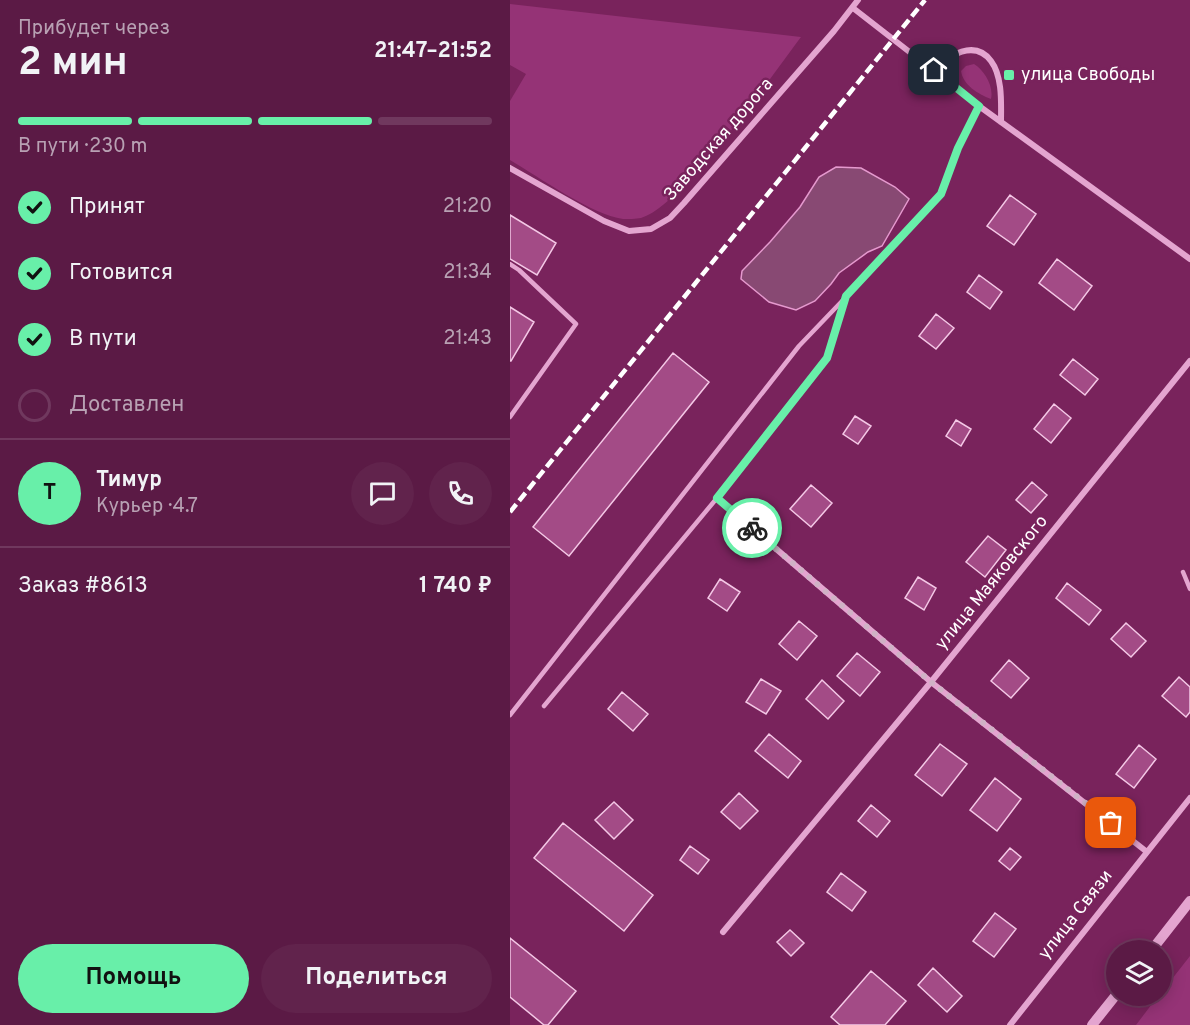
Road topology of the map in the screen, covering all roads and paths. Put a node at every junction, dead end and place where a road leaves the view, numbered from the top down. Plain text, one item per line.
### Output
1 (858, 0) edge
2 (853, 8) junction
3 (934, 70) junction
4 (979, 106) junction
5 (1001, 122) junction
6 (510, 168) edge
7 (1190, 259) edge
8 (510, 264) edge
9 (846, 296) junction
10 (1190, 361) edge
11 (510, 417) edge
12 (717, 498) junction
13 (1183, 572) dead end
14 (1190, 589) edge
15 (931, 682) junction
16 (544, 706) dead end
17 (510, 715) edge
18 (1190, 798) edge
19 (1147, 852) junction
20 (1190, 901) edge
21 (723, 932) dead end
22 (1160, 940) edge
23 (1107, 1006) edge
24 (1010, 1025) edge
25 (1092, 1025) edge

1 - 2 street, Заводская дорога
2 - 3 street
2 - 6 street, Заводская дорога
3 - 4 street
3 - 5 street
4 - 5 street
4 - 9 street
5 - 7 street
8 - 11 lane
9 - 12 street
9 - 17 lane
10 - 15 street, улица Маяковского
12 - 15 street
12 - 16 lane
13 - 14 lane
15 - 19 street
15 - 21 street, улица Маяковского
18 - 19 street, улица Связи
19 - 24 street, улица Связи
20 - 22 street
23 - 25 street

